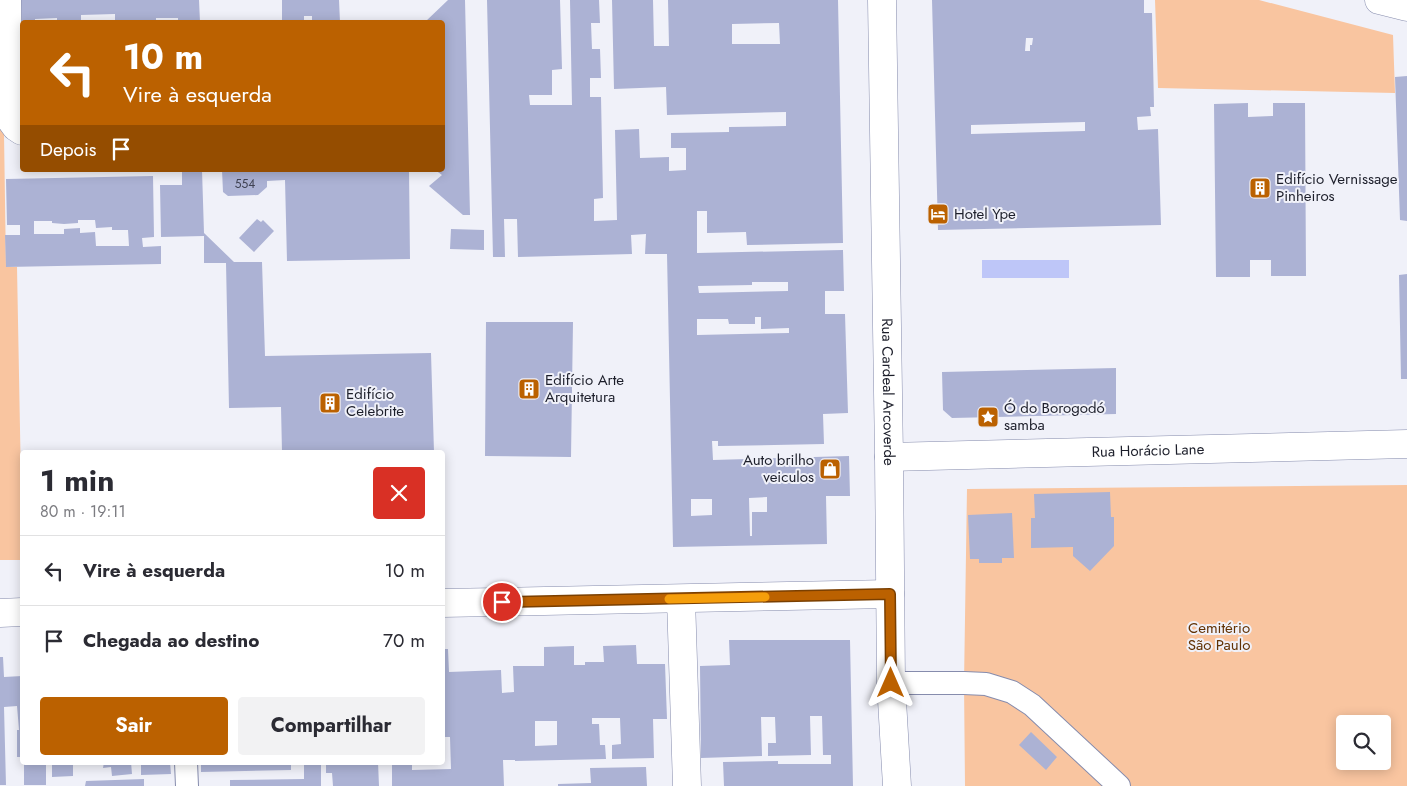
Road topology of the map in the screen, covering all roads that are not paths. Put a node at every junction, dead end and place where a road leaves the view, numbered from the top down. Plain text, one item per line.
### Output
1 (7, 0) edge
2 (882, 0) edge
3 (1379, 0) edge
4 (1407, 7) edge
5 (20, 130) edge
6 (1407, 444) edge
7 (889, 457) junction
8 (890, 594) junction
9 (681, 599) junction
10 (445, 603) edge
11 (20, 612) edge
12 (0, 613) edge
13 (891, 683) junction
14 (186, 765) edge
15 (187, 786) edge
16 (687, 786) edge
17 (897, 786) edge
18 (1118, 786) edge

1 - 5 street
2 - 7 street, Rua Cardeal Arcoverde
3 - 4 street
6 - 7 street, Rua Horácio Lane
7 - 8 street, Rua Cardeal Arcoverde
8 - 9 street
8 - 13 street, Rua Cardeal Arcoverde
9 - 10 street
9 - 16 street
11 - 12 street
13 - 17 street, Rua Cardeal Arcoverde
13 - 18 lane
14 - 15 lane

